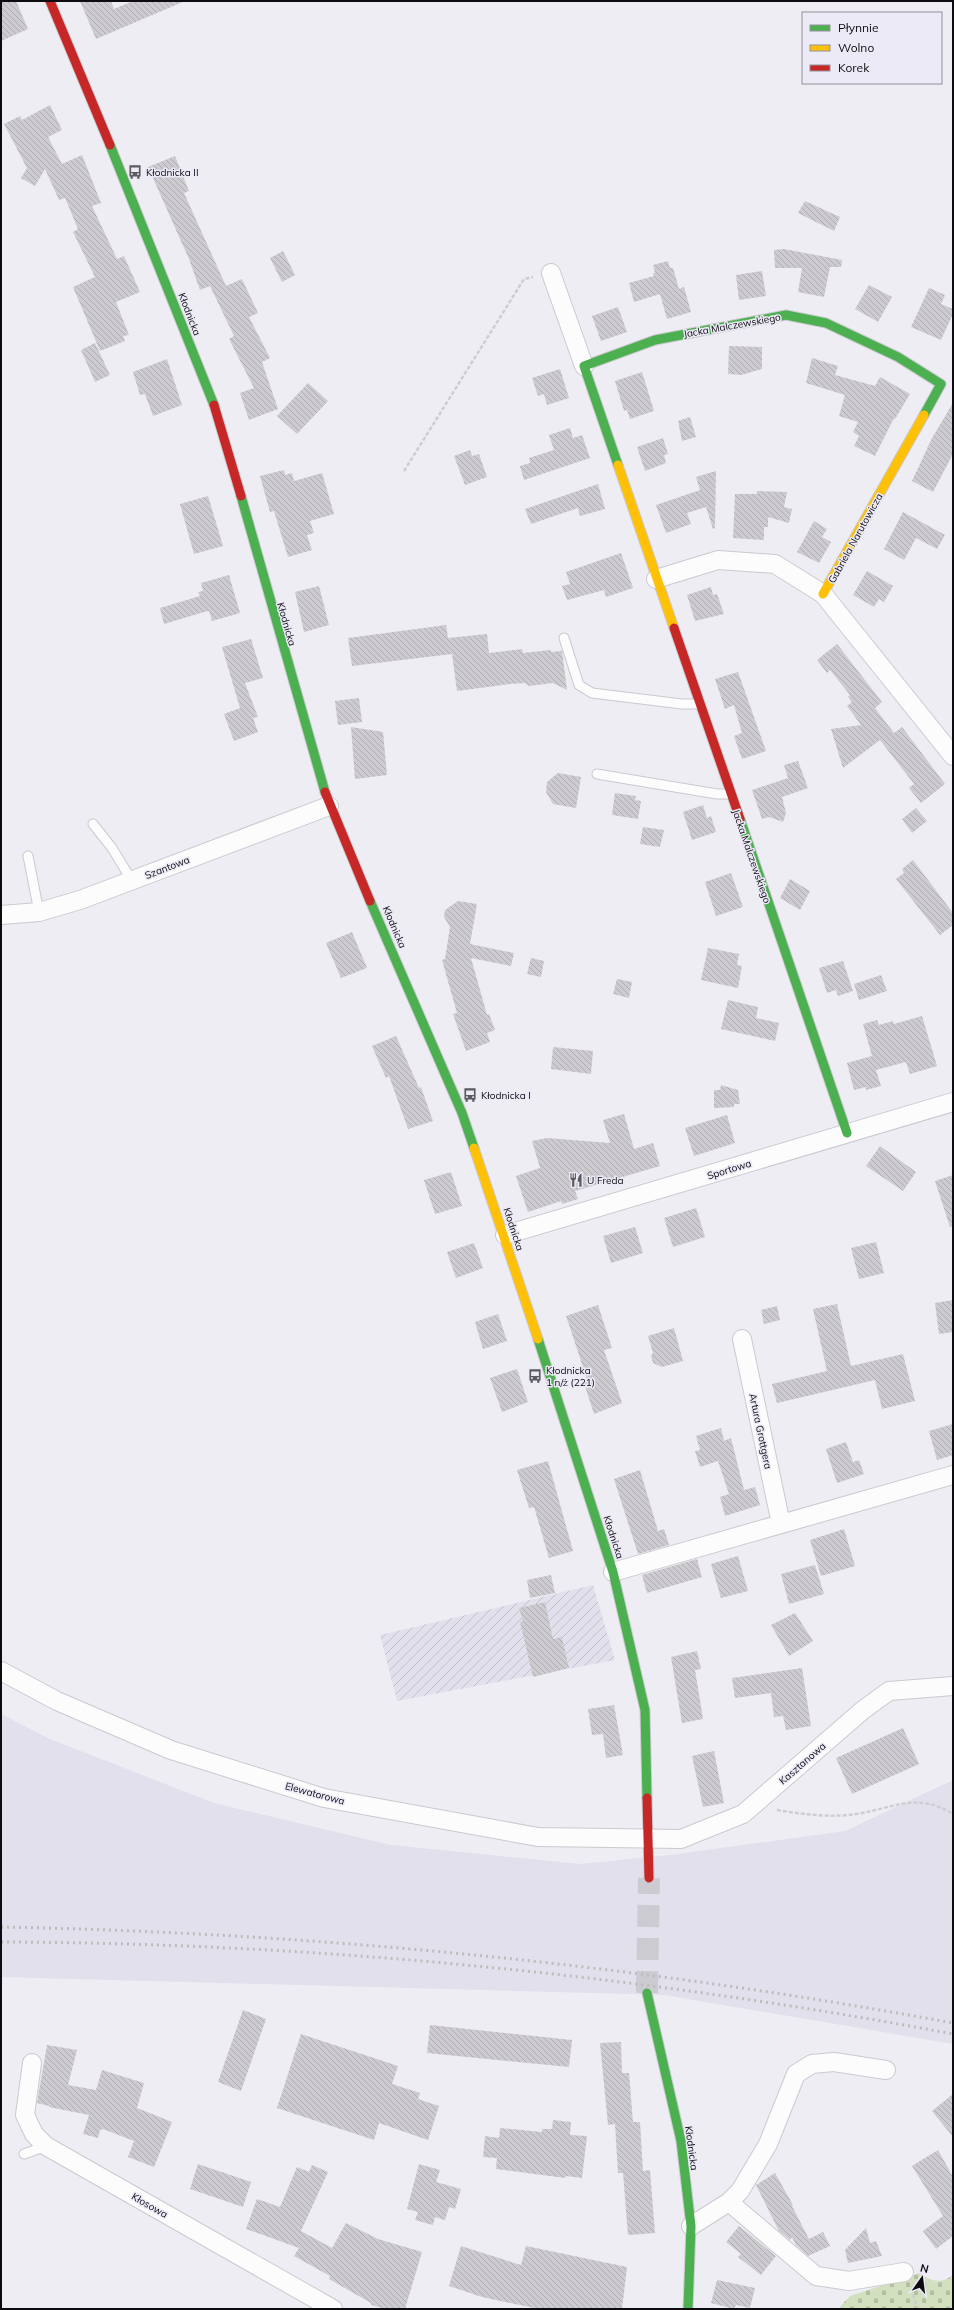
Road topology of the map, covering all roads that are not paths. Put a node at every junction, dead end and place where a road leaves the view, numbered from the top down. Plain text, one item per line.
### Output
1 (50, 1) edge
2 (551, 273) road end
3 (584, 366) junction
4 (941, 384) joint
5 (656, 579) junction
6 (823, 594) junction
7 (564, 638) dead end
8 (699, 704) junction
9 (953, 756) edge
10 (597, 774) dead end
11 (730, 794) junction
12 (329, 806) junction
13 (93, 824) dead end
14 (28, 856) dead end
15 (132, 881) junction
16 (38, 912) junction
17 (1, 915) edge
18 (953, 1102) edge
19 (847, 1133) junction
20 (504, 1236) junction
21 (742, 1339) dead end
22 (953, 1475) edge
23 (781, 1524) junction
24 (613, 1572) junction
25 (1, 1671) edge
26 (953, 1686) edge
27 (649, 1838) junction
28 (649, 1878) tunnel mouth
29 (647, 1992) tunnel mouth
30 (32, 2063) dead end
31 (886, 2070) dead end
32 (46, 2146) junction
33 (24, 2154) dead end
34 (729, 2202) junction
35 (691, 2226) junction
36 (904, 2272) dead end
37 (333, 2309) edge
38 (688, 2309) edge

1 - 12 main road, Kłodnicka
2 - 3 street, Jacka Malczewskiego
3 - 4 main road, Jacka Malczewskiego
3 - 5 main road, Jacka Malczewskiego
4 - 6 main road, Gabriela Narutowicza
5 - 6 street
5 - 8 main road, Jacka Malczewskiego
6 - 9 street, Gabriela Narutowicza
7 - 8 lane
8 - 11 main road, Jacka Malczewskiego
10 - 11 lane
11 - 19 main road, Jacka Malczewskiego
12 - 15 street, Szantowa
12 - 20 main road, Kłodnicka
13 - 15 lane
14 - 16 lane
15 - 16 street, Szantowa
16 - 17 street, Szantowa
18 - 19 street, Sportowa
19 - 20 street, Sportowa
20 - 24 main road, Kłodnicka
21 - 23 street, Artura Grottgera
22 - 23 street
23 - 24 street
24 - 27 main road, Kłodnicka
25 - 27 street, Elewatorowa
26 - 27 street, Kasztanowa
27 - 28 main road, Kłodnicka
29 - 35 main road, Kłodnicka
30 - 32 street, Kłosowa
31 - 34 street
32 - 33 lane
32 - 37 street, Kłosowa
34 - 35 street
34 - 36 street
35 - 38 main road, Kłodnicka

